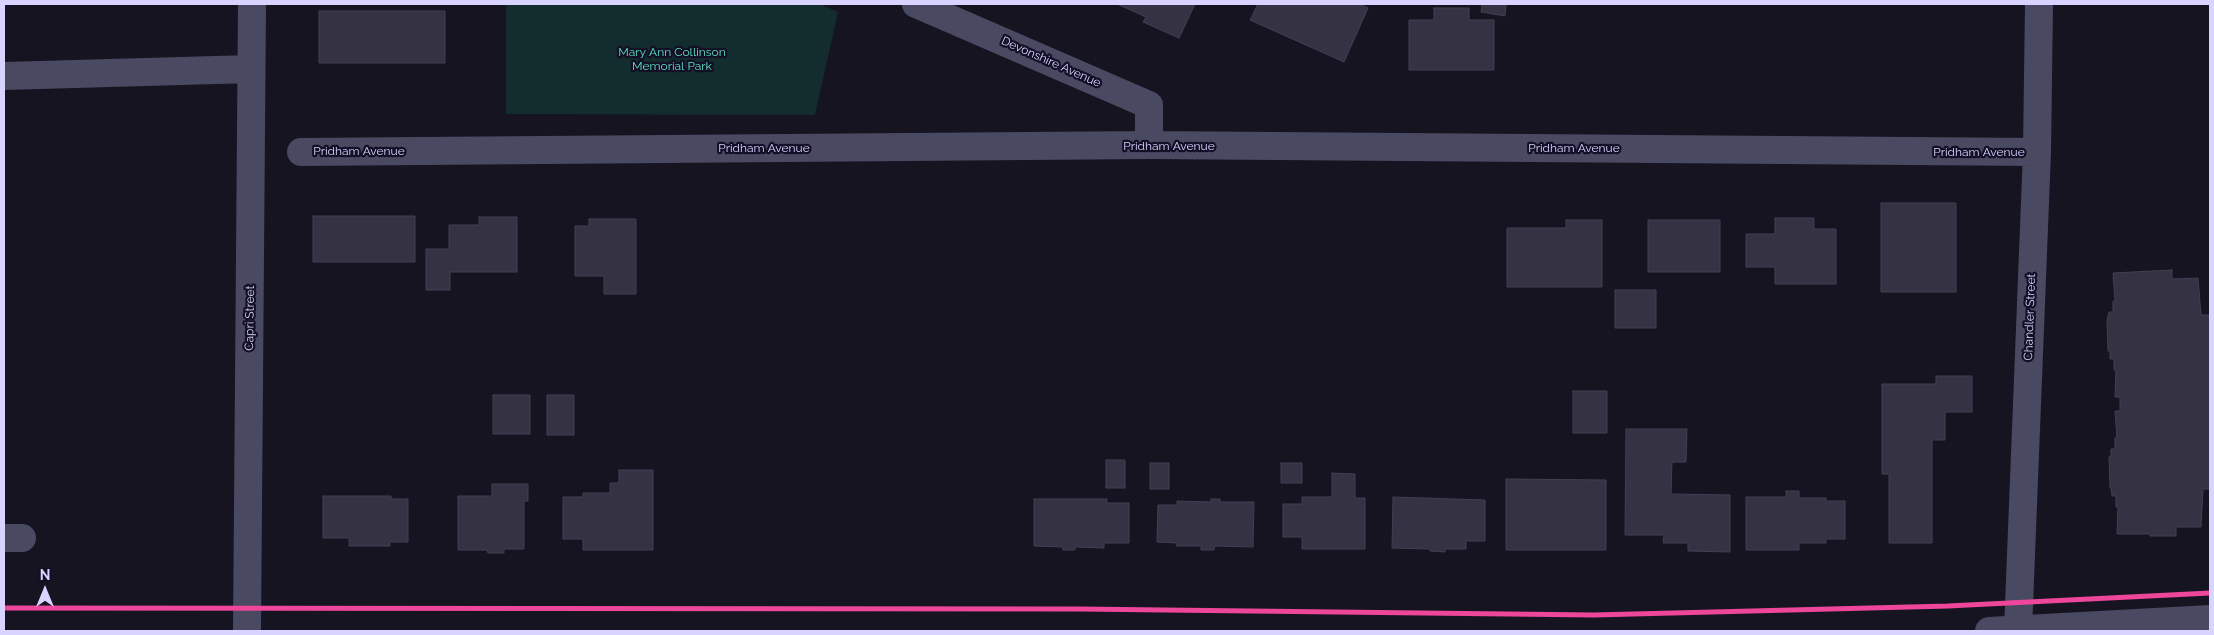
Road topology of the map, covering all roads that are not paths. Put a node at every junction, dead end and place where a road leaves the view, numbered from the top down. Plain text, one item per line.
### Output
1 (252, 4) edge
2 (916, 4) edge
3 (2039, 4) edge
4 (252, 69) junction
5 (4, 76) edge
6 (1149, 145) junction
7 (301, 152) dead end
8 (2037, 152) junction
9 (2201, 624) edge
10 (2018, 630) junction
11 (247, 631) edge
12 (1988, 631) edge

1 - 4 street, Capri Street
2 - 6 street, Devonshire Avenue
3 - 8 street, Chandler Street
4 - 5 street
4 - 11 street, Capri Street
6 - 7 street, Pridham Avenue
6 - 8 street, Pridham Avenue
8 - 10 street, Chandler Street
9 - 10 street
10 - 12 street

